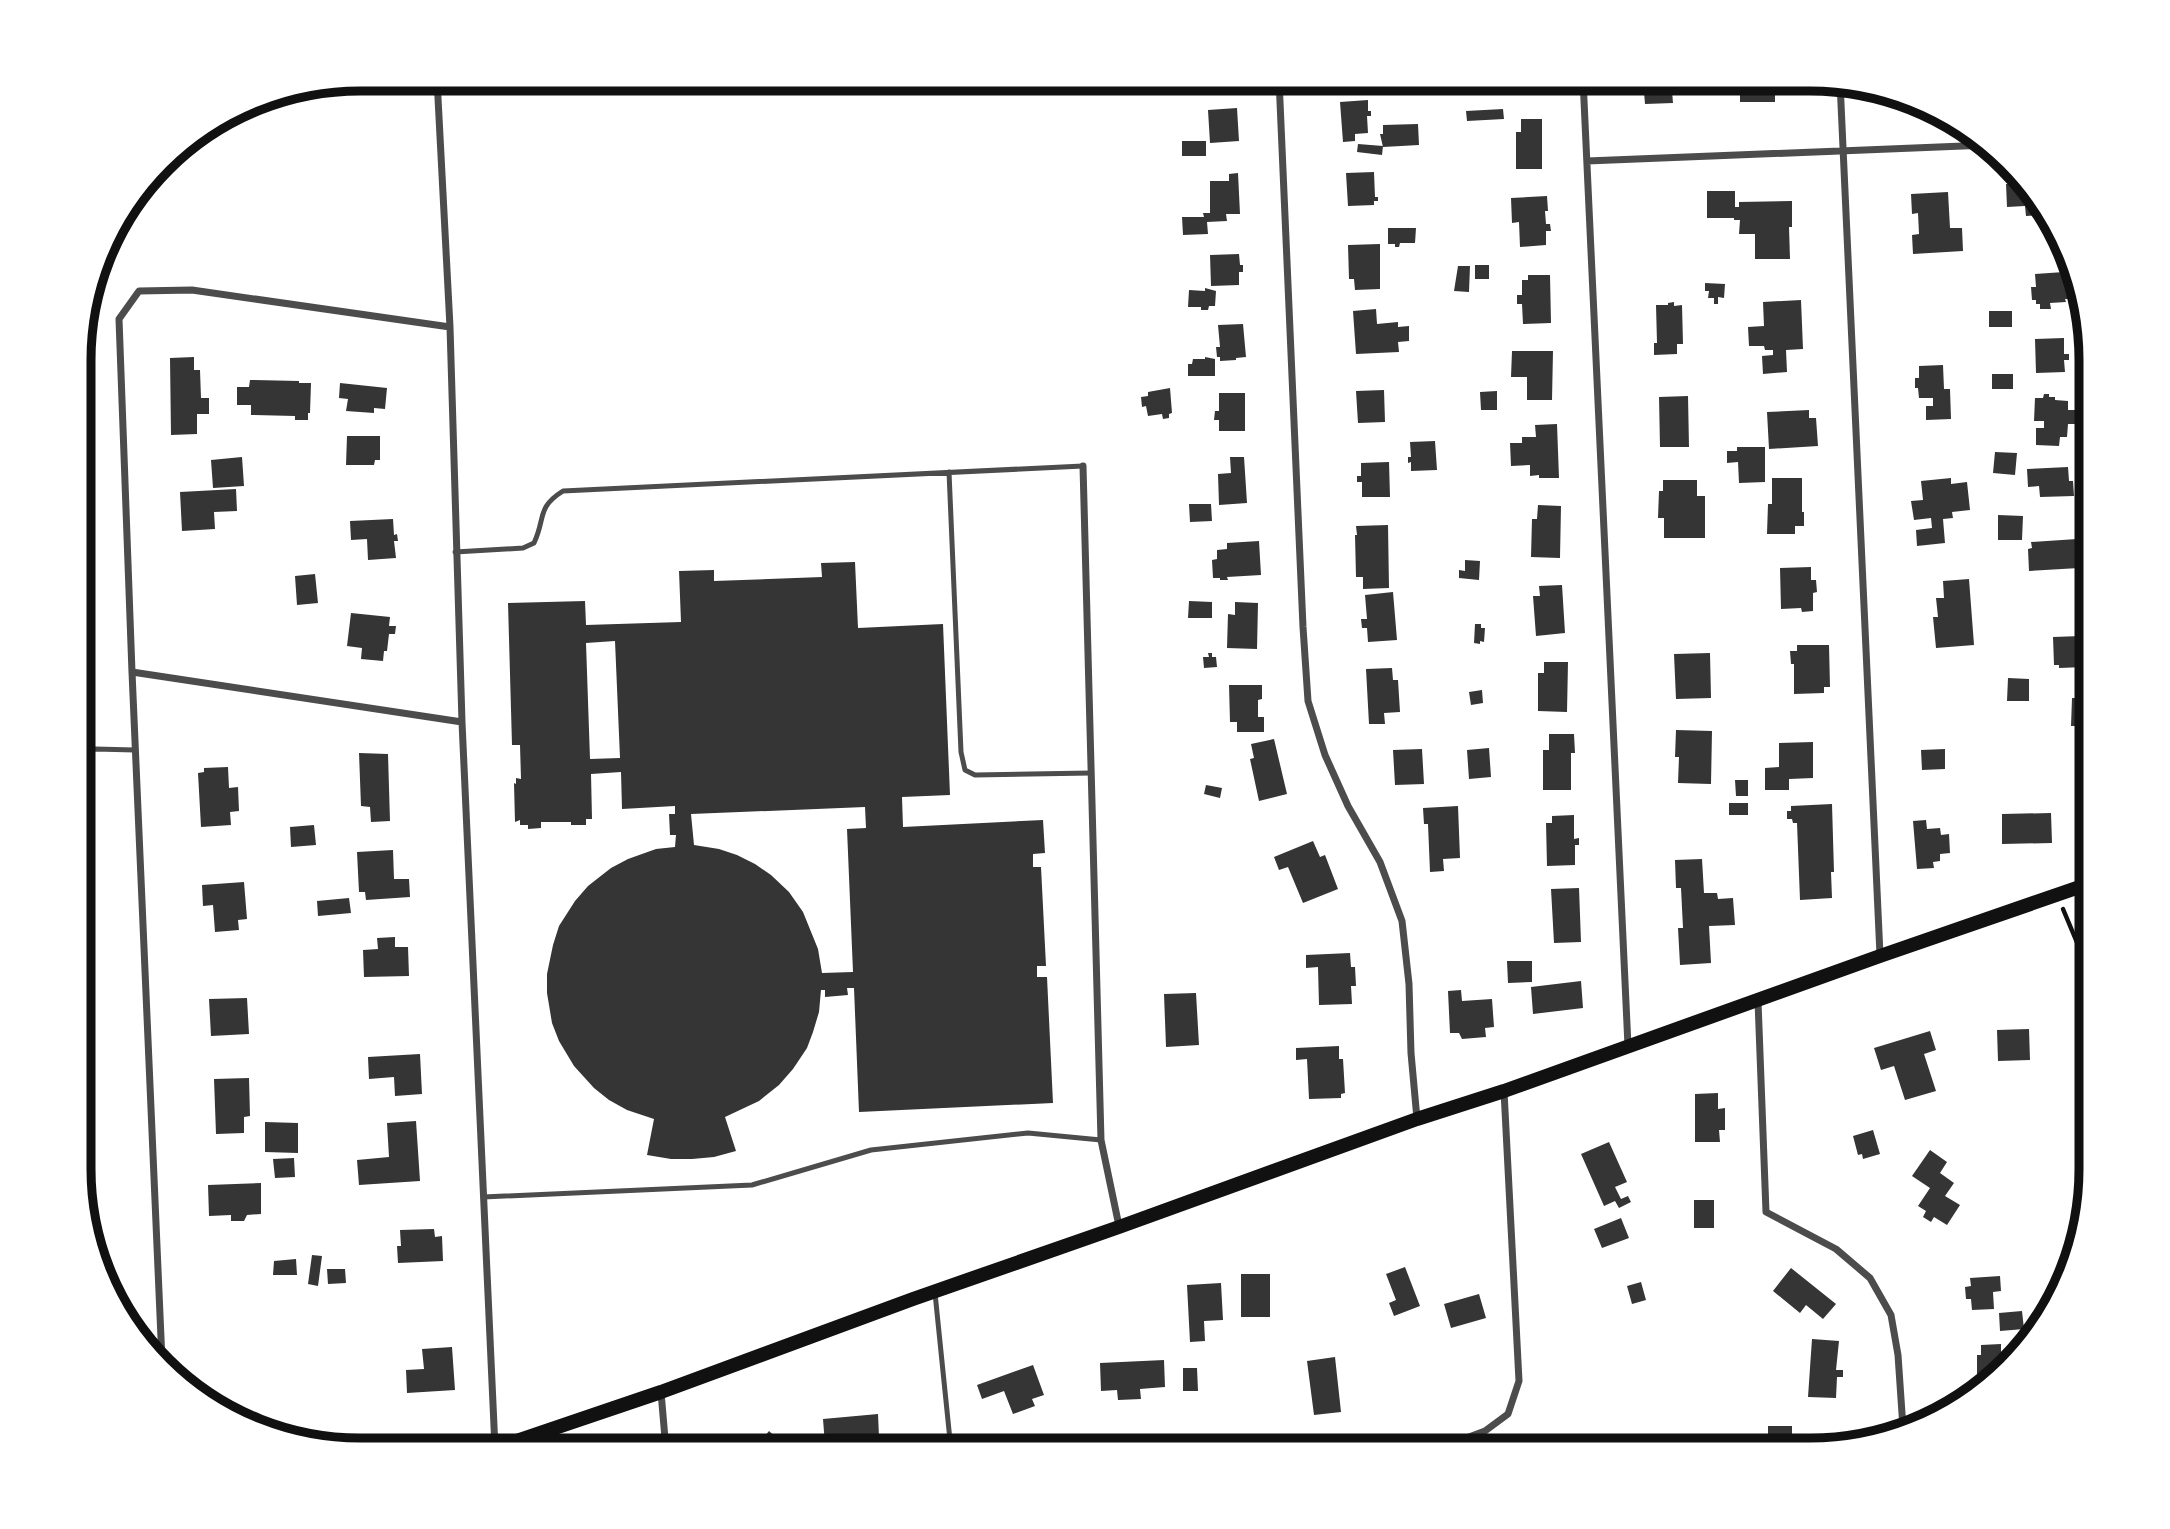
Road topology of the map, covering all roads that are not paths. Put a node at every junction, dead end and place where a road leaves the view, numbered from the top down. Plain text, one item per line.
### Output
1 (438, 91) edge
2 (1280, 91) edge
3 (1584, 91) edge
4 (1840, 93) edge
5 (1972, 146) edge
6 (1843, 152) junction
7 (1587, 161) junction
8 (450, 327) junction
9 (1083, 466) joint
10 (949, 472) junction
11 (456, 552) junction
12 (132, 671) junction
13 (462, 722) junction
14 (91, 750) edge
15 (135, 750) junction
16 (1091, 773) junction
17 (2079, 887) edge
18 (1880, 956) junction
19 (1758, 1001) junction
20 (1628, 1046) junction
21 (1504, 1091) junction
22 (1417, 1119) junction
23 (1101, 1140) junction
24 (483, 1197) junction
25 (1119, 1227) junction
26 (935, 1292) junction
27 (162, 1350) edge
28 (660, 1392) junction
29 (1903, 1421) edge
30 (492, 1438) edge
31 (524, 1438) edge
32 (665, 1438) edge
33 (950, 1438) edge
34 (1466, 1438) edge

1 - 8 street
2 - 22 street
3 - 7 street
4 - 6 street
5 - 6 street
6 - 7 street
6 - 18 street
7 - 20 street
8 - 11 street
8 - 12 street
9 - 10 lane
9 - 16 street
10 - 11 lane
10 - 16 lane
11 - 13 street
12 - 13 street
12 - 15 street
13 - 24 street
14 - 15 lane
15 - 27 street
16 - 23 street
17 - 18 main road
18 - 19 main road
19 - 20 main road
19 - 29 street
20 - 21 main road
21 - 22 main road
21 - 34 street
22 - 25 main road
23 - 24 lane
23 - 25 street
24 - 30 street
25 - 26 main road
26 - 28 main road
26 - 33 lane
28 - 31 main road
28 - 32 street

